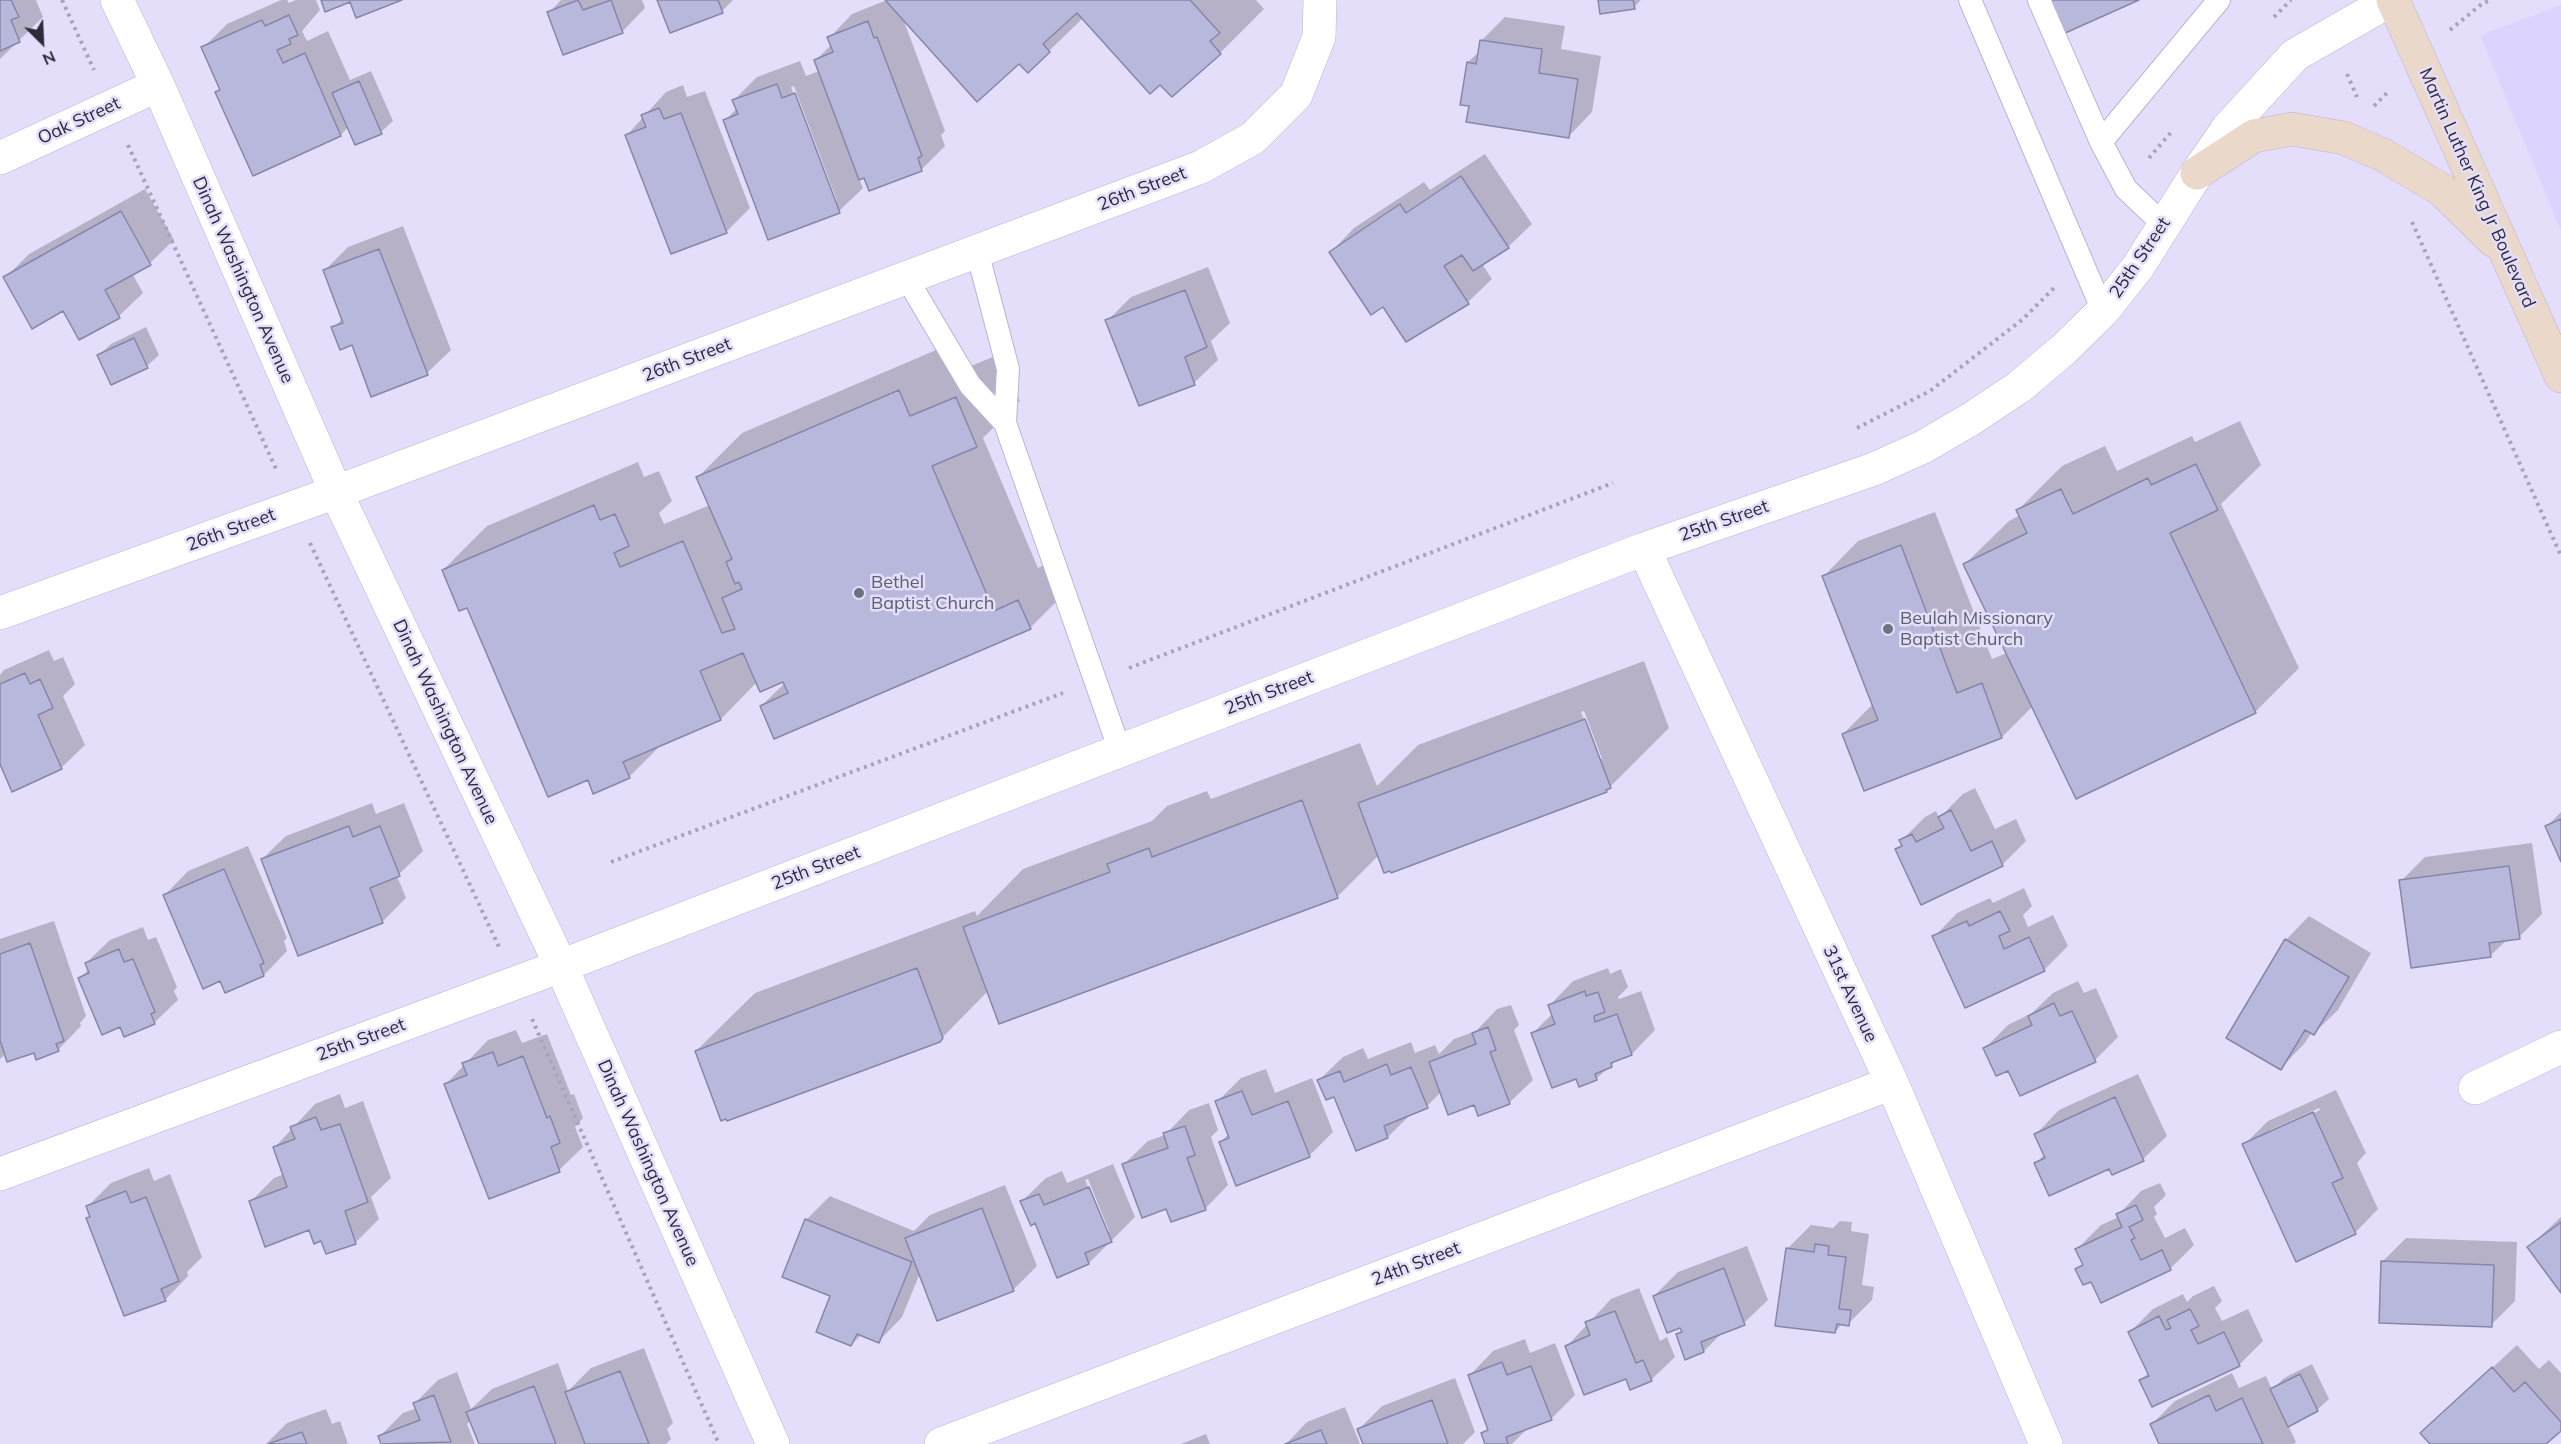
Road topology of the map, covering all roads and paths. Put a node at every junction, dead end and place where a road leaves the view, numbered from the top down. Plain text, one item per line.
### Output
1 (62, 0) edge
2 (117, 0) edge
3 (1320, 0) edge
4 (1970, 0) edge
5 (2038, 0) edge
6 (2219, 0) edge
7 (2392, 0) edge
8 (2329, 35) junction
9 (158, 84) junction
10 (111, 106) junction
11 (2101, 142) junction
12 (2383, 155) junction
13 (0, 158) edge
14 (2196, 173) junction
15 (2411, 219) dead end
16 (2164, 225) junction
17 (977, 251) junction
18 (2506, 252) junction
19 (906, 277) junction
20 (2103, 311) junction
21 (2561, 376) edge
22 (1005, 423) junction
23 (336, 492) junction
24 (293, 507) junction
25 (1644, 549) junction
26 (2561, 556) edge
27 (0, 613) edge
28 (1120, 751) junction
29 (561, 966) junction
30 (516, 983) junction
31 (2561, 1047) edge
32 (1892, 1083) junction
33 (2475, 1088) dead end
34 (0, 1174) edge
35 (719, 1444) edge
36 (773, 1444) edge
37 (941, 1444) edge
38 (2046, 1444) edge

1 - 10 path
2 - 9 street, Dinah Washington Avenue
3 - 17 street, 26th Street
4 - 20 lane
5 - 11 lane
6 - 11 lane
7 - 8 street, 25th Street
7 - 18 main road, Martin Luther King Jr Boulevard
8 - 12 path
8 - 14 street, 25th Street
9 - 10 street, Oak Street
9 - 23 street, Dinah Washington Avenue
10 - 13 street, Oak Street
10 - 24 path
11 - 16 lane
12 - 14 main road
12 - 18 main road
14 - 16 street, 25th Street
15 - 26 path
16 - 20 street, 25th Street
17 - 19 street, 26th Street
17 - 22 lane
18 - 21 main road, Martin Luther King Jr Boulevard
19 - 22 lane
19 - 23 street, 26th Street
20 - 25 street, 25th Street
22 - 28 lane
23 - 24 street, 26th Street
23 - 29 street, Dinah Washington Avenue
24 - 27 street, 26th Street
24 - 30 path
25 - 28 street, 25th Street
25 - 32 street, 31st Avenue
28 - 29 street, 25th Street
29 - 30 street, 25th Street
29 - 36 street, Dinah Washington Avenue
30 - 34 street, 25th Street
30 - 35 path
31 - 33 street
32 - 37 street, 24th Street
32 - 38 street, 31st Avenue

